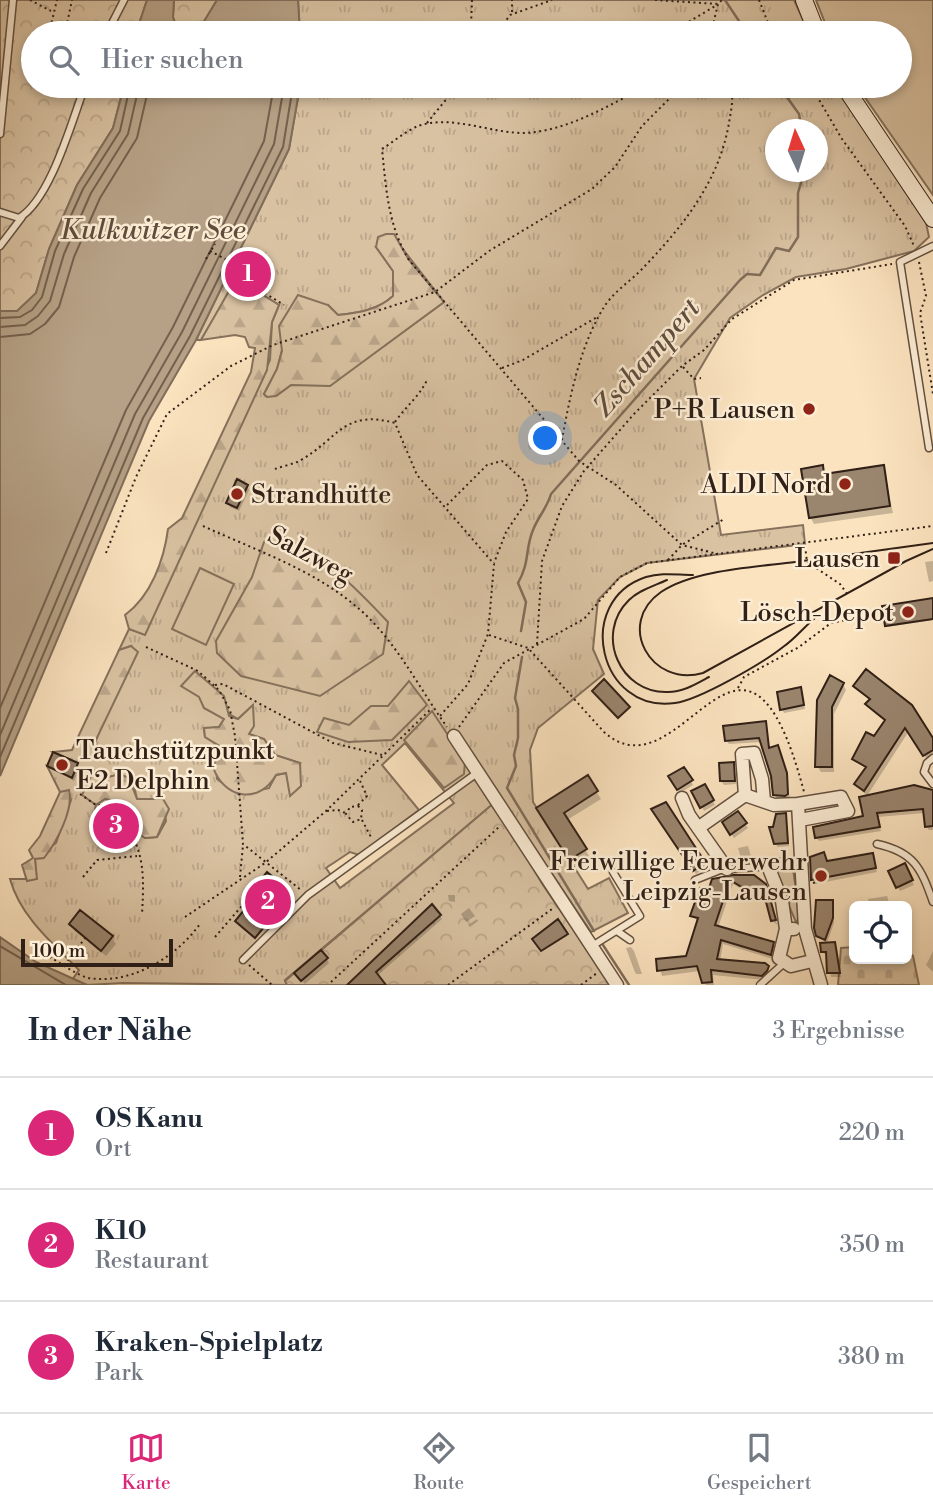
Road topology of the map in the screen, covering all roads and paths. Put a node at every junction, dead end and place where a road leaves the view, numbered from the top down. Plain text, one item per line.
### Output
1 (13, 0) edge
2 (32, 0) edge
3 (57, 0) edge
4 (72, 0) edge
5 (124, 0) edge
6 (472, 0) edge
7 (512, 0) edge
8 (552, 0) edge
9 (656, 0) edge
10 (722, 0) edge
11 (759, 0) edge
12 (804, 0) edge
13 (718, 4) junction
14 (52, 12) junction
15 (510, 15) junction
16 (50, 21) edge
17 (67, 21) edge
18 (113, 21) edge
19 (471, 21) edge
20 (506, 21) edge
21 (690, 21) edge
22 (714, 21) edge
23 (767, 21) edge
24 (812, 21) edge
25 (80, 98) edge
26 (447, 98) edge
27 (624, 98) edge
28 (670, 98) edge
29 (730, 98) edge
30 (818, 98) edge
31 (852, 98) edge
32 (426, 124) junction
33 (0, 134) edge
34 (0, 212) edge
35 (24, 215) junction
36 (933, 219) edge
37 (215, 244) dead end
38 (0, 246) edge
39 (933, 246) edge
40 (210, 251) junction
41 (917, 255) junction
42 (206, 259) dead end
43 (900, 262) junction
44 (435, 292) junction
45 (284, 305) dead end
46 (599, 315) junction
47 (682, 366) junction
48 (502, 369) junction
49 (701, 378) dead end
50 (427, 380) dead end
51 (933, 394) edge
52 (395, 423) junction
53 (562, 441) junction
54 (929, 448) dead end
55 (587, 467) junction
56 (275, 469) dead end
57 (446, 506) junction
58 (724, 519) dead end
59 (203, 526) dead end
60 (933, 526) edge
61 (805, 544) junction
62 (682, 545) junction
63 (106, 554) dead end
64 (720, 555) junction
65 (667, 561) junction
66 (494, 564) junction
67 (848, 595) dead end
68 (856, 618) dead end
69 (488, 634) junction
70 (537, 644) junction
71 (146, 647) dead end
72 (528, 648) junction
73 (214, 685) junction
74 (737, 688) junction
75 (433, 707) junction
76 (440, 717) junction
77 (454, 736) junction
78 (384, 756) junction
79 (933, 758) edge
80 (477, 773) junction
81 (359, 779) junction
82 (933, 784) edge
83 (80, 794) dead end
84 (745, 795) junction
85 (682, 798) dead end
86 (764, 801) junction
87 (802, 803) junction
88 (358, 806) junction
89 (326, 811) junction
90 (346, 814) junction
91 (361, 819) junction
92 (508, 820) junction
93 (800, 820) junction
94 (698, 828) junction
95 (877, 844) dead end
96 (243, 845) junction
97 (377, 848) junction
98 (139, 856) junction
99 (265, 863) junction
100 (772, 866) junction
101 (804, 866) junction
102 (727, 869) junction
103 (613, 873) dead end
104 (83, 877) dead end
105 (240, 878) junction
106 (695, 880) dead end
107 (268, 893) dead end
108 (308, 895) junction
109 (562, 901) junction
110 (933, 902) edge
111 (142, 914) dead end
112 (185, 917) dead end
113 (201, 924) dead end
114 (786, 929) junction
115 (805, 929) junction
116 (617, 931) junction
117 (86, 937) dead end
118 (215, 937) dead end
119 (630, 940) dead end
120 (592, 946) junction
121 (45, 954) dead end
122 (243, 960) joint
123 (812, 961) junction
124 (783, 964) junction
125 (64, 965) junction
126 (606, 966) junction
127 (331, 982) dead end
128 (272, 985) edge
129 (448, 985) edge
130 (581, 985) edge
131 (617, 985) edge
132 (760, 985) edge
133 (821, 985) edge

1 - 33 lane
2 - 14 path
3 - 14 path
4 - 17 path
5 - 18 lane
6 - 19 path
7 - 15 path
8 - 15 path
9 - 13 path
10 - 13 path
11 - 23 path
12 - 24 main road
13 - 21 path
13 - 22 path
14 - 16 path
15 - 20 path
25 - 35 lane
26 - 32 path
27 - 32 path
28 - 44 path
29 - 46 path
30 - 41 path
31 - 36 main road
32 - 44 path
34 - 35 lane
35 - 38 lane
37 - 40 path
39 - 41 lane
40 - 42 path
40 - 45 path
41 - 43 lane
41 - 51 path
43 - 47 path
43 - 54 lane
44 - 48 path
44 - 63 path
46 - 48 path
46 - 53 path
47 - 49 path
47 - 55 path
48 - 53 path
50 - 52 path
52 - 56 path
52 - 57 path
53 - 55 path
55 - 62 path
55 - 70 path
57 - 66 path
57 - 66 path
58 - 62 path
59 - 75 path, Salzweg
60 - 61 path
61 - 64 path
61 - 67 path
62 - 64 path
62 - 65 path
64 - 65 path
65 - 70 path
66 - 69 path
68 - 74 path
69 - 72 path
69 - 76 path
70 - 72 path
71 - 73 path
72 - 74 path
72 - 77 path
73 - 78 path
73 - 96 path
74 - 87 path
75 - 76 path, Salzweg
75 - 78 path
76 - 77 path, Salzweg
77 - 80 street
78 - 81 path
79 - 82 lane
80 - 92 street
80 - 97 lane
81 - 88 path
81 - 89 path
83 - 98 path
84 - 86 street
84 - 86 street
84 - 94 street
85 - 94 street
86 - 87 street
87 - 93 street
87 - 93 street
88 - 90 path
88 - 91 path
89 - 90 path
89 - 99 path
90 - 91 path
91 - 97 path
92 - 109 street
92 - 127 path
93 - 101 street
94 - 102 street
95 - 110 lane
96 - 99 path
96 - 105 path
97 - 108 lane
98 - 104 path
98 - 111 path
99 - 105 path
99 - 108 path
100 - 101 street
100 - 102 lane
100 - 114 street
101 - 115 street
102 - 106 lane
103 - 116 lane
105 - 112 path
107 - 118 path
108 - 122 lane
109 - 120 street
109 - 129 path
113 - 125 path
114 - 115 street
114 - 124 street
115 - 123 street
116 - 119 lane
116 - 120 lane
117 - 125 path
120 - 126 street
121 - 125 path
122 - 128 path
123 - 124 street
123 - 133 street
124 - 132 lane
126 - 130 path
126 - 131 street

